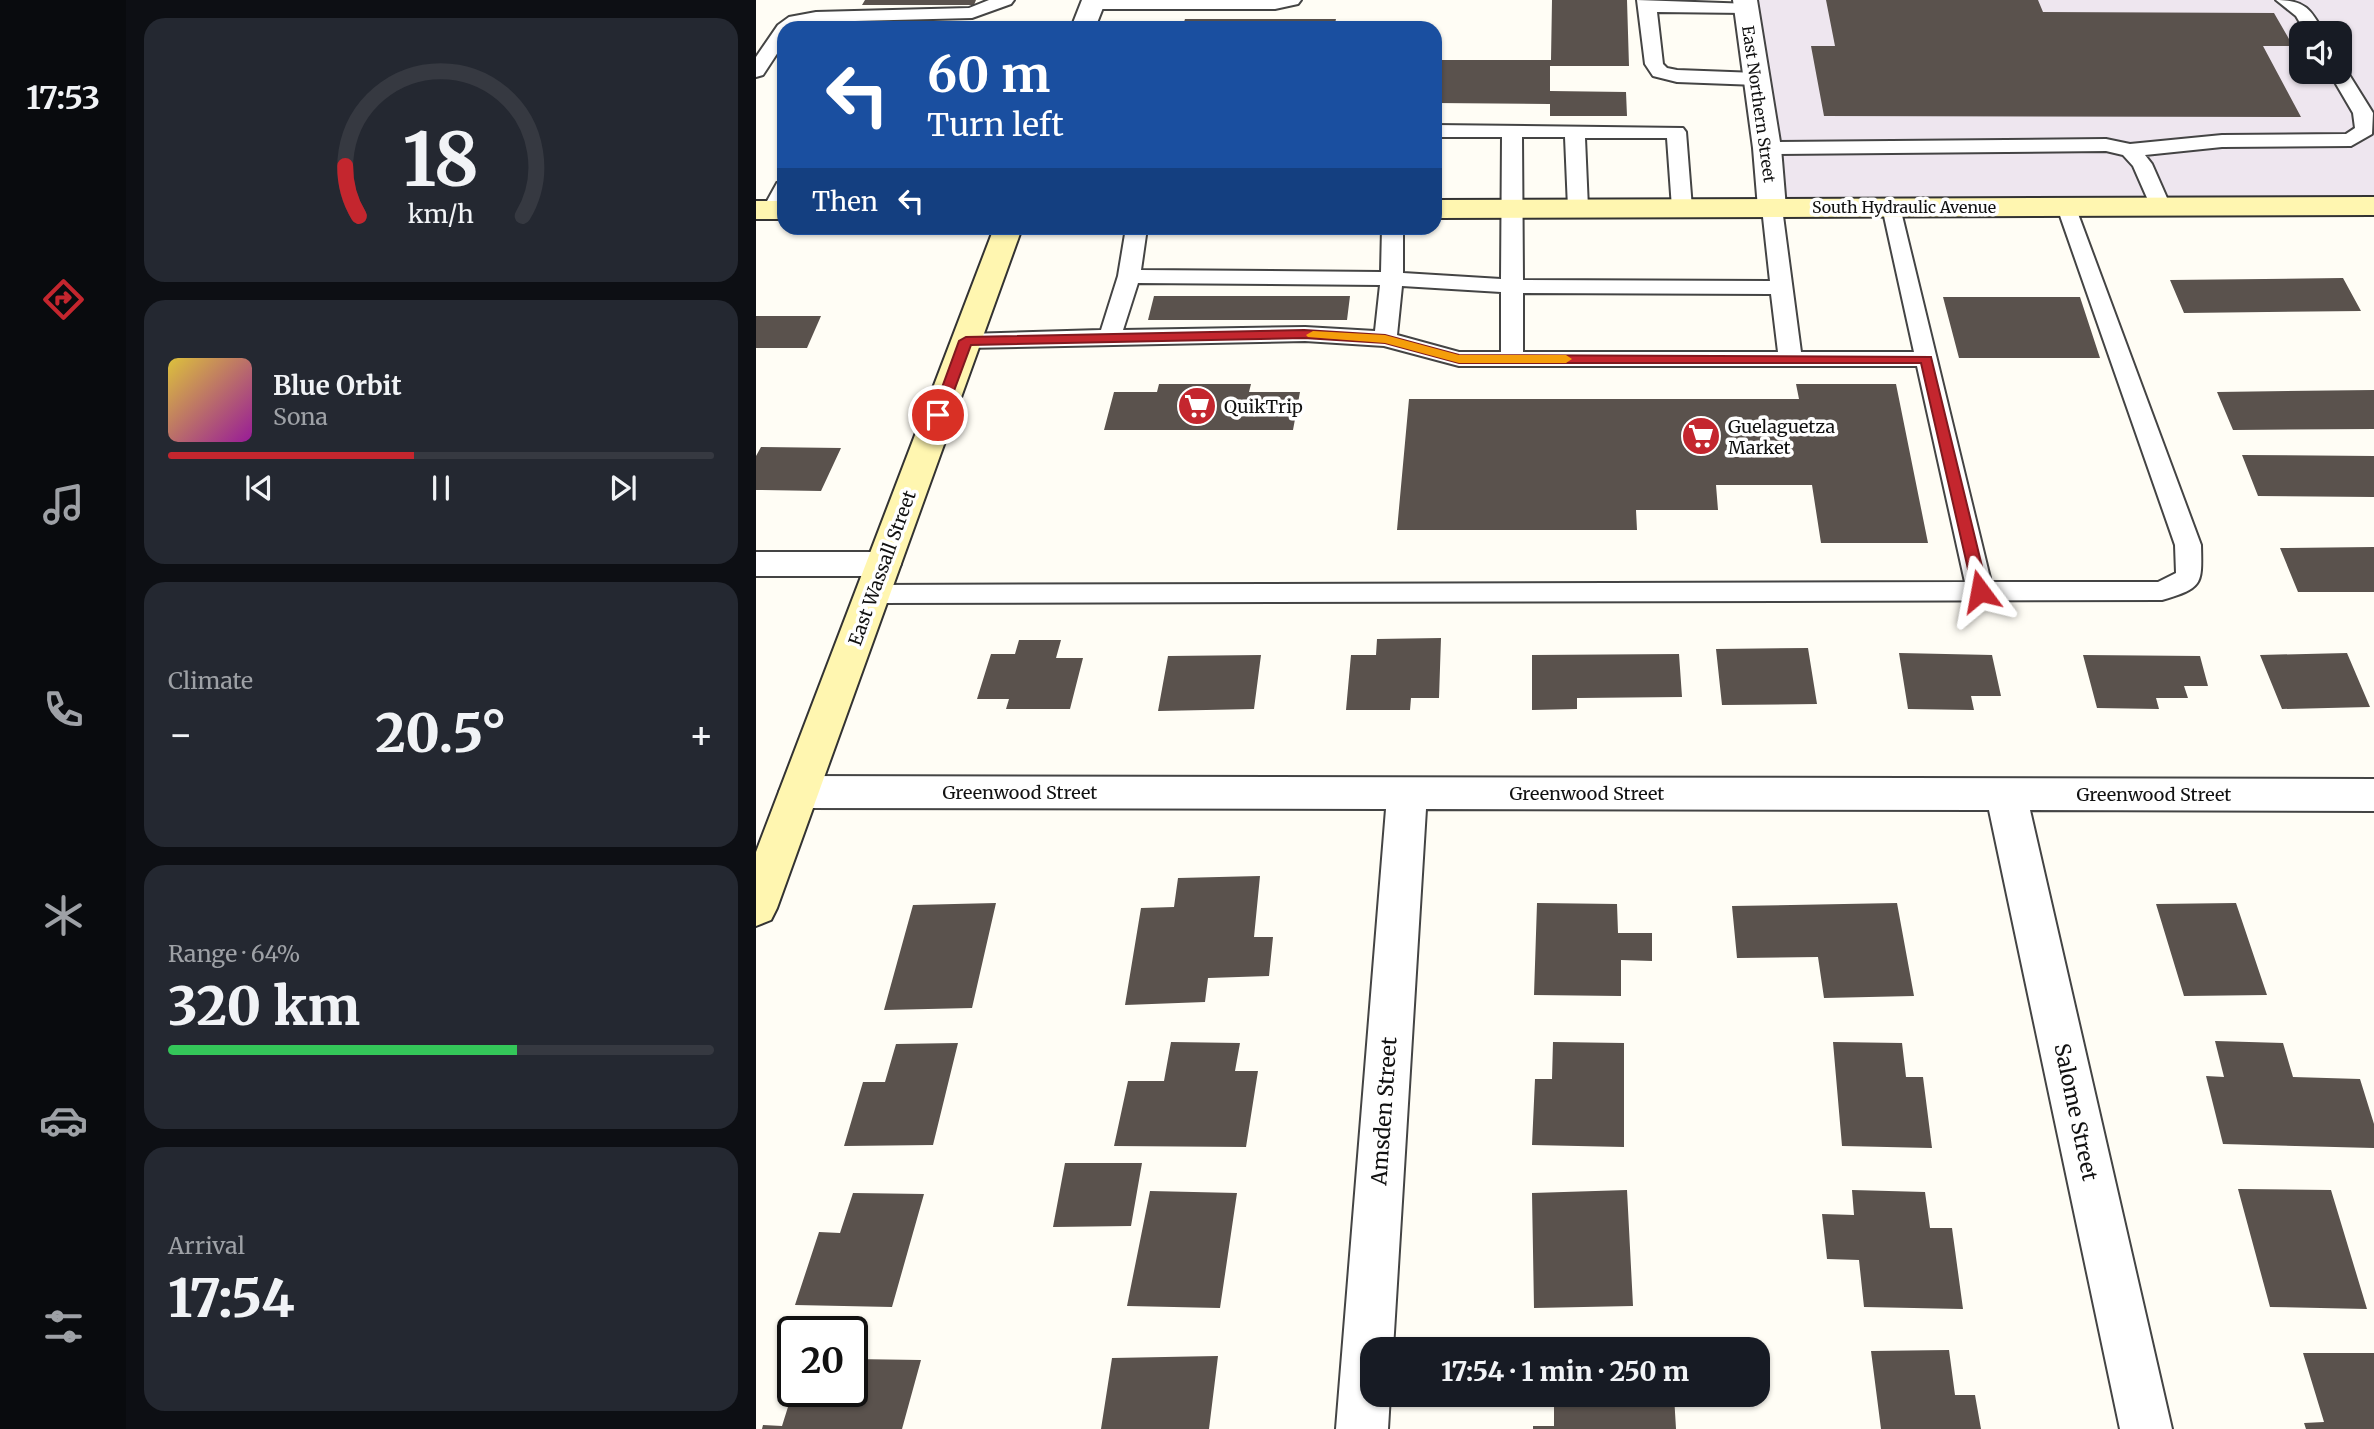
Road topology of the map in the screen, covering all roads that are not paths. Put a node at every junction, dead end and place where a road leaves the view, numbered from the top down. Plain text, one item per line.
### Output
1 (1005, 0) edge
2 (2285, 0) edge
3 (1093, 2) edge
4 (1284, 2) edge
5 (1647, 4) edge
6 (1745, 4) edge
7 (804, 21) edge
8 (1086, 21) edge
9 (2308, 21) edge
10 (777, 41) edge
11 (756, 71) edge
12 (1757, 79) junction
13 (2345, 84) edge
14 (1442, 131) edge
15 (1512, 131) junction
16 (1575, 131) junction
17 (1767, 148) junction
18 (2130, 150) junction
19 (2374, 206) edge
20 (1892, 207) junction
21 (2067, 207) junction
22 (2161, 207) junction
23 (1510, 208) junction
24 (1578, 208) junction
25 (1682, 208) junction
26 (1772, 208) junction
27 (1442, 209) edge
28 (1005, 235) edge
29 (1135, 235) edge
30 (1393, 235) edge
31 (1129, 276) junction
32 (1392, 279) junction
33 (1514, 286) junction
34 (1782, 288) junction
35 (1110, 337) junction
36 (1385, 339) junction
37 (966, 341) junction
38 (1512, 359) junction
39 (1790, 359) junction
40 (1926, 359) junction
41 (756, 564) edge
42 (878, 579) junction
43 (1980, 591) junction
44 (799, 792) junction
45 (1407, 793) junction
46 (2006, 794) junction
47 (2374, 795) edge
48 (756, 908) edge
49 (1362, 1429) edge
50 (2146, 1429) edge

1 - 7 lane
2 - 9 lane
3 - 4 lane
3 - 8 street
5 - 6 lane
5 - 12 lane
6 - 12 street, East Northern Street
10 - 11 lane
12 - 17 street, East Northern Street
13 - 18 lane
14 - 15 lane
15 - 16 lane
15 - 23 lane
16 - 24 lane
16 - 25 lane
17 - 18 lane
17 - 26 street, East Northern Street
18 - 22 lane
19 - 22 street, South Hydraulic Avenue
20 - 21 street, South Hydraulic Avenue
20 - 26 street, South Hydraulic Avenue
20 - 40 lane
21 - 22 street, South Hydraulic Avenue
21 - 43 lane
23 - 24 street, South Hydraulic Avenue
23 - 27 street, South Hydraulic Avenue
23 - 33 lane
24 - 25 street, South Hydraulic Avenue
25 - 26 street, South Hydraulic Avenue
26 - 34 lane
28 - 37 street, East Wassall Street
29 - 31 lane
30 - 32 lane
31 - 32 lane
31 - 35 lane
32 - 33 lane
32 - 36 lane
33 - 34 lane
33 - 38 lane
34 - 39 lane
35 - 36 lane
35 - 37 lane
36 - 38 lane
37 - 42 street, East Wassall Street
38 - 39 lane
39 - 40 lane
40 - 43 lane
41 - 42 street
42 - 43 lane
42 - 44 street, East Wassall Street
44 - 45 street, Greenwood Street
44 - 48 street, East Wassall Street
45 - 46 street, Greenwood Street
45 - 49 street, Amsden Street
46 - 47 street, Greenwood Street
46 - 50 street, Salome Street

